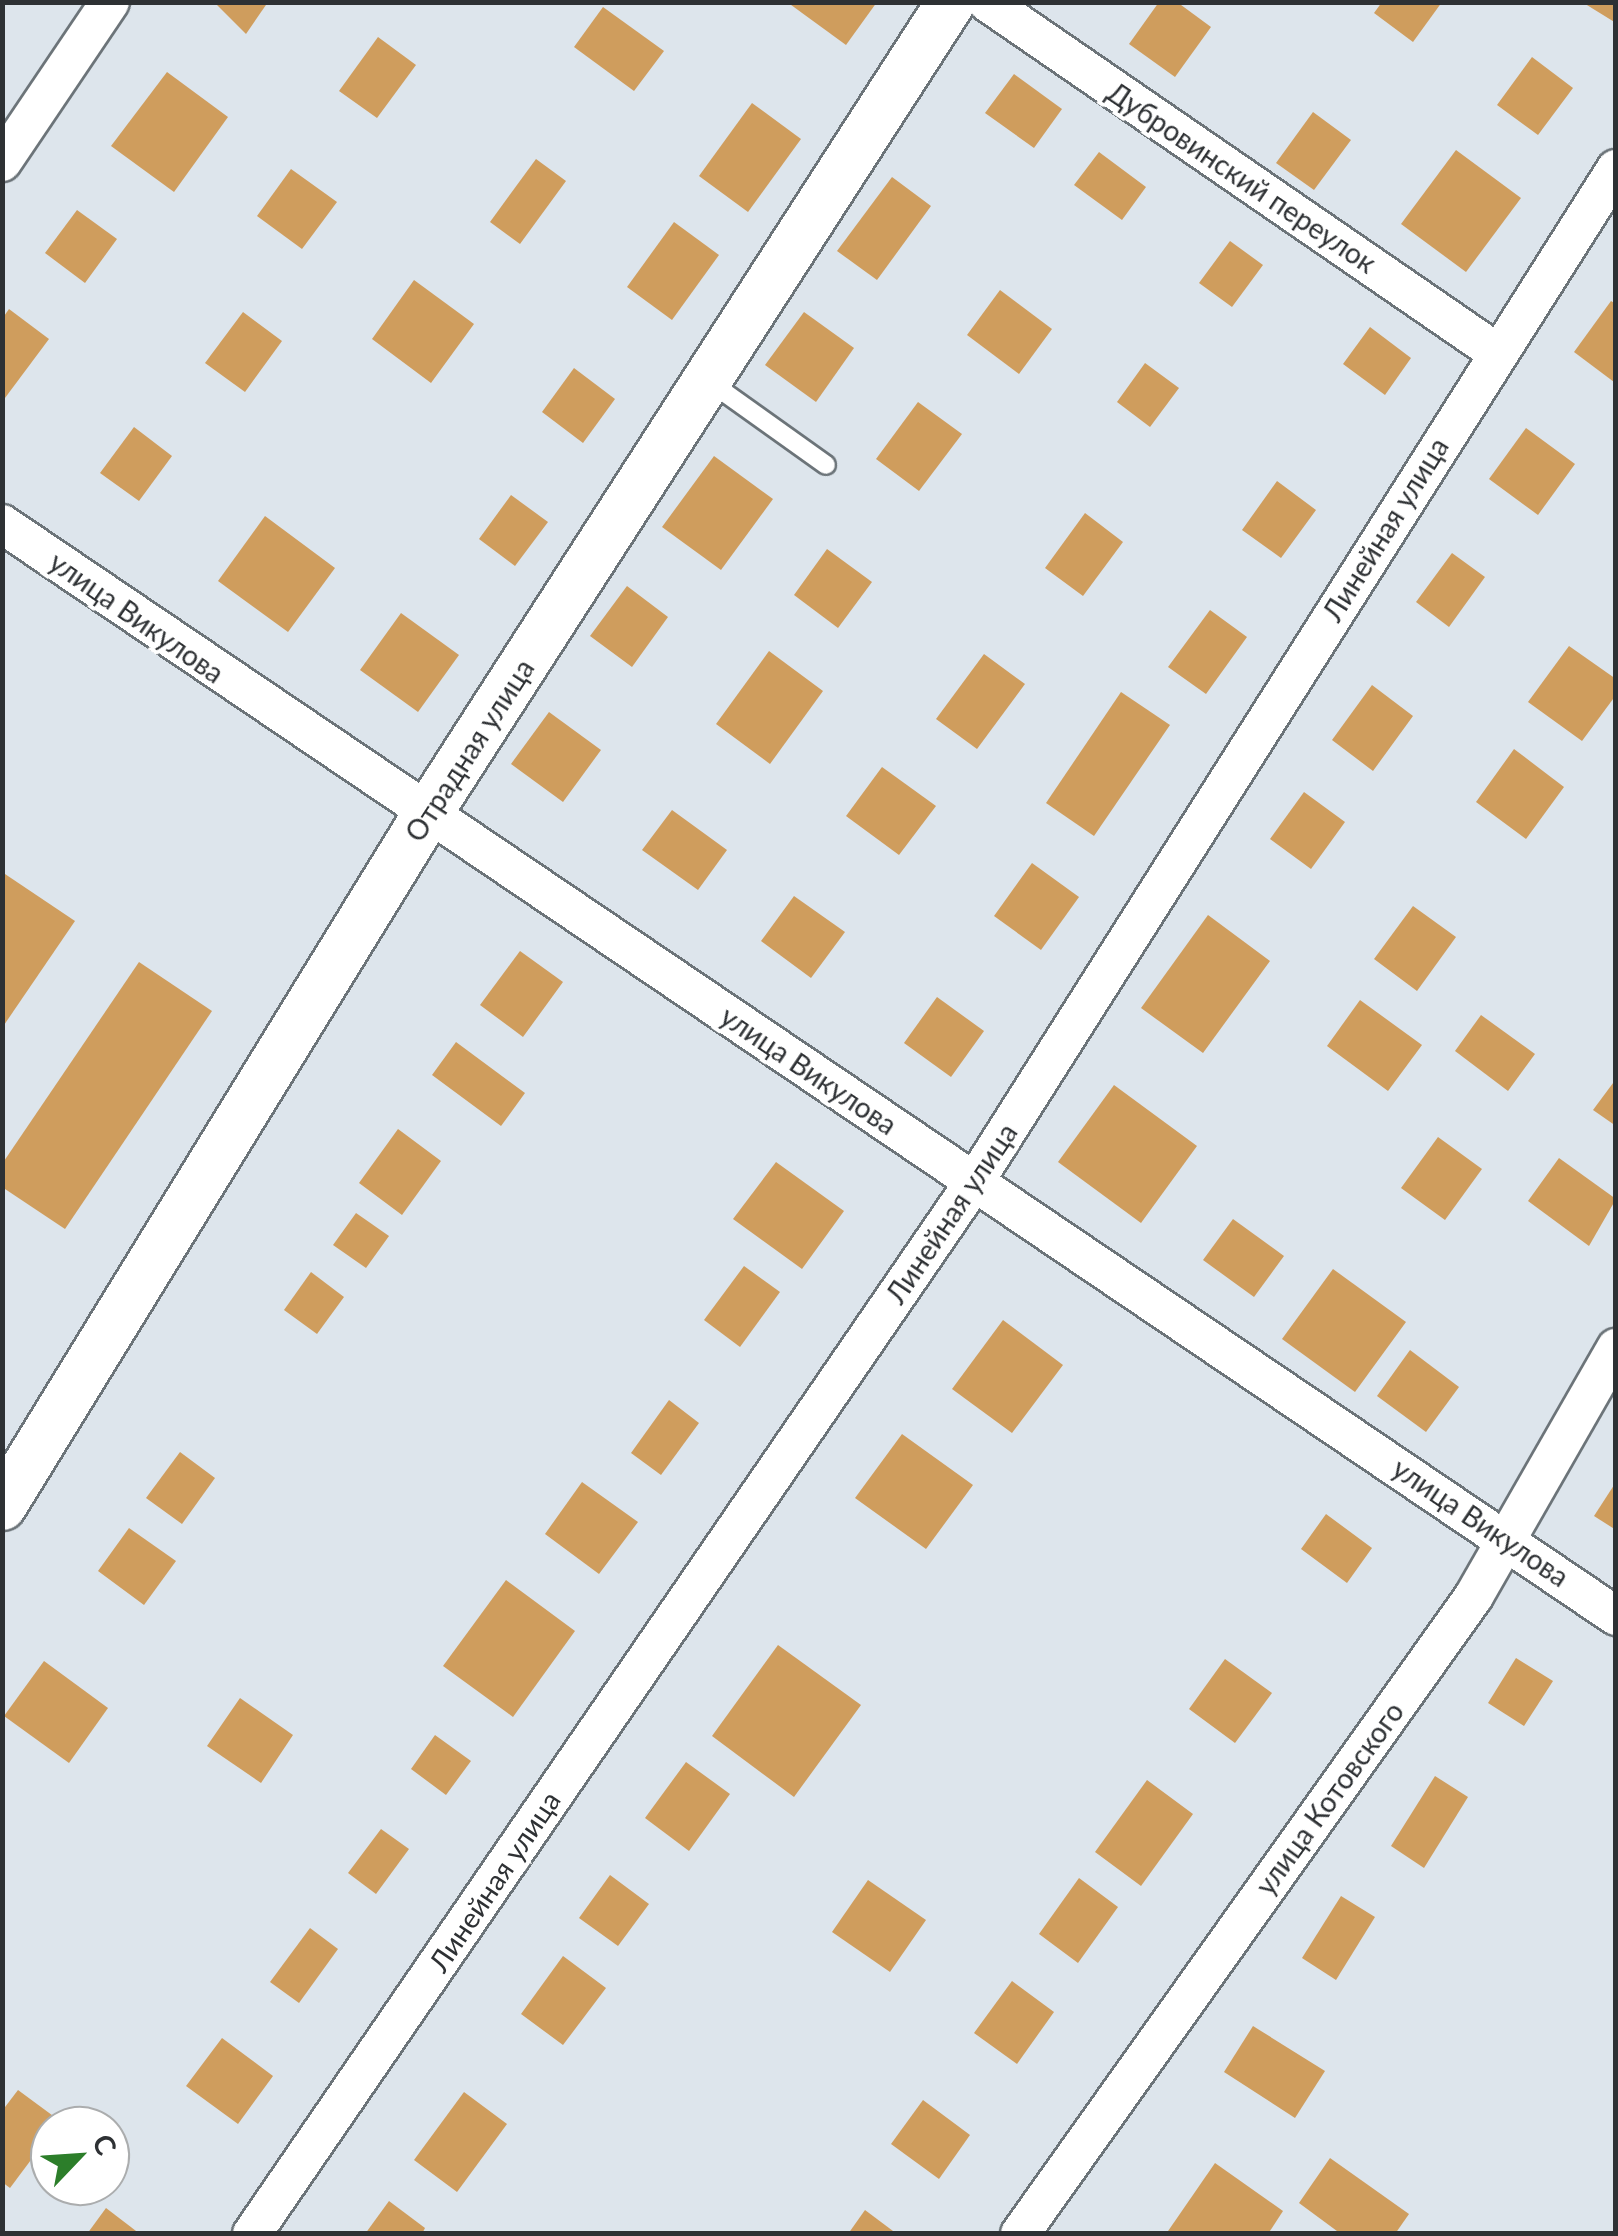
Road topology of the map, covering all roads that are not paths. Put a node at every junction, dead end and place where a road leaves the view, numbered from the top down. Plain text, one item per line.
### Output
1 (110, 2) edge
2 (951, 2) edge
3 (987, 2) edge
4 (2, 162) edge
5 (1616, 169) edge
6 (1496, 352) junction
7 (707, 380) junction
8 (826, 465) dead end
9 (2, 524) edge
10 (426, 816) junction
11 (974, 1181) junction
12 (1616, 1348) edge
13 (2, 1506) edge
14 (1508, 1538) junction
15 (1616, 1616) edge
16 (252, 2234) edge
17 (1020, 2234) edge

1 - 4 street
2 - 7 street, Отрадная улица
3 - 6 street, Дубровинский переулок
5 - 6 street, Линейная улица
6 - 11 street, Линейная улица
7 - 8 lane
7 - 10 street, Отрадная улица
9 - 10 street, улица Викулова
10 - 11 street, улица Викулова
10 - 13 street, Отрадная улица
11 - 14 street, улица Викулова
11 - 16 street, Линейная улица
12 - 14 street, улица Котовского
14 - 15 street, улица Викулова
14 - 17 street, улица Котовского

